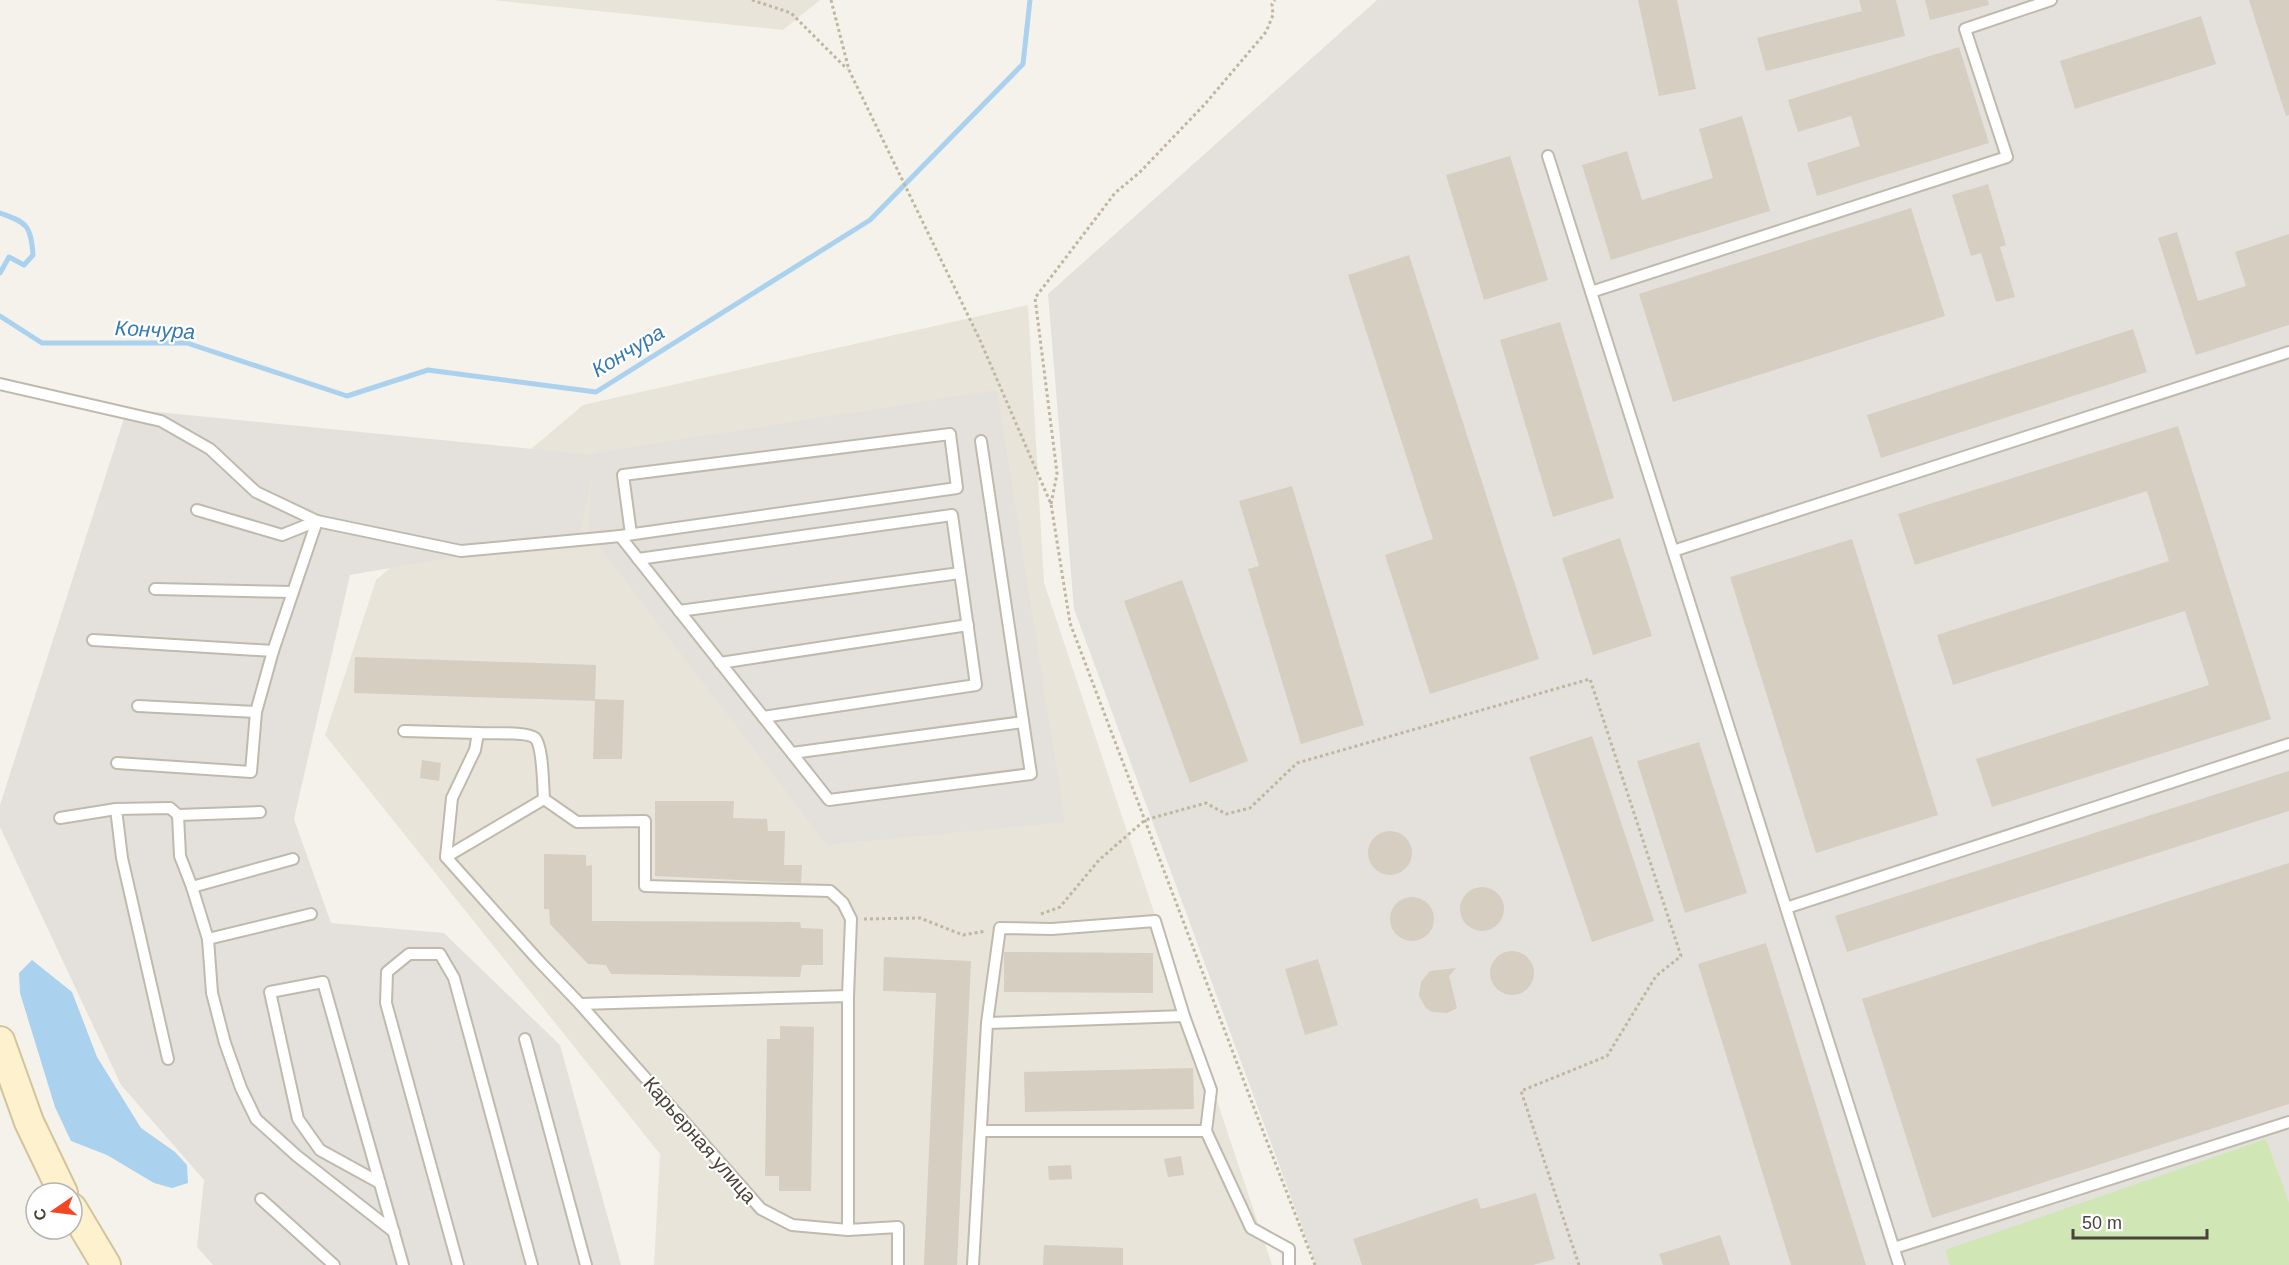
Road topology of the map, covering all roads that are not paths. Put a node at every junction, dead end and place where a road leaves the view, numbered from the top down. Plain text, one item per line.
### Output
1 (2051, 0) edge
2 (1548, 156) dead end
3 (1591, 292) junction
4 (2289, 351) edge
5 (0, 384) edge
6 (981, 441) dead end
7 (196, 510) dead end
8 (317, 521) junction
9 (626, 535) junction
10 (1673, 551) junction
11 (638, 559) junction
12 (960, 573) junction
13 (155, 589) dead end
14 (293, 592) junction
15 (679, 611) junction
16 (968, 625) junction
17 (93, 640) dead end
18 (273, 651) junction
19 (720, 663) junction
20 (138, 706) dead end
21 (256, 712) junction
22 (763, 717) junction
23 (1023, 722) junction
24 (404, 731) dead end
25 (478, 733) junction
26 (2289, 744) edge
27 (792, 753) junction
28 (117, 763) dead end
29 (544, 799) junction
30 (116, 809) junction
31 (260, 812) dead end
32 (178, 815) junction
33 (60, 818) dead end
34 (446, 857) junction
35 (293, 859) dead end
36 (192, 888) junction
37 (1786, 908) junction
38 (311, 914) dead end
39 (208, 939) junction
40 (848, 996) junction
41 (580, 1004) junction
42 (1184, 1016) junction
43 (987, 1023) junction
44 (525, 1039) dead end
45 (0, 1041) edge
46 (168, 1059) dead end
47 (2289, 1122) edge
48 (981, 1131) junction
49 (1206, 1131) junction
50 (57, 1181) edge
51 (380, 1183) junction
52 (261, 1199) dead end
53 (84, 1228) edge
54 (848, 1230) junction
55 (394, 1232) junction
56 (1894, 1248) junction
57 (106, 1265) edge
58 (334, 1265) edge
59 (403, 1265) edge
60 (458, 1265) edge
61 (532, 1265) edge
62 (586, 1265) edge
63 (898, 1265) edge
64 (973, 1265) edge
65 (1289, 1265) edge
66 (1899, 1265) edge

1 - 3 lane
2 - 3 lane
3 - 10 lane
4 - 10 lane
5 - 8 lane
6 - 23 lane
7 - 8 lane
8 - 9 lane
8 - 14 lane
9 - 9 lane
9 - 11 lane
10 - 37 lane
11 - 12 lane
11 - 15 lane
12 - 15 lane
12 - 16 lane
13 - 14 lane
14 - 18 lane
15 - 19 lane
16 - 19 lane
16 - 22 lane
17 - 18 lane
18 - 21 lane
19 - 22 lane
20 - 21 lane
21 - 28 lane
22 - 27 lane
23 - 27 lane
23 - 27 lane
24 - 25 lane
25 - 29 lane
25 - 34 lane
26 - 37 lane
29 - 34 lane
29 - 40 lane
30 - 32 lane
30 - 33 lane
30 - 46 lane
31 - 32 lane
32 - 36 lane
34 - 41 lane, Карьерная улица
35 - 36 lane
36 - 39 lane
37 - 56 lane
38 - 39 lane
39 - 55 lane
40 - 41 lane
40 - 54 lane
41 - 54 lane, Карьерная улица
42 - 43 lane
42 - 43 lane
42 - 49 lane
43 - 48 lane
44 - 62 lane
45 - 50 main road
47 - 56 lane
48 - 49 lane
48 - 64 lane
49 - 65 lane
51 - 51 lane
51 - 55 lane
52 - 58 lane
53 - 57 main road
54 - 63 lane, Карьерная улица
55 - 59 lane
56 - 66 lane
60 - 61 lane

